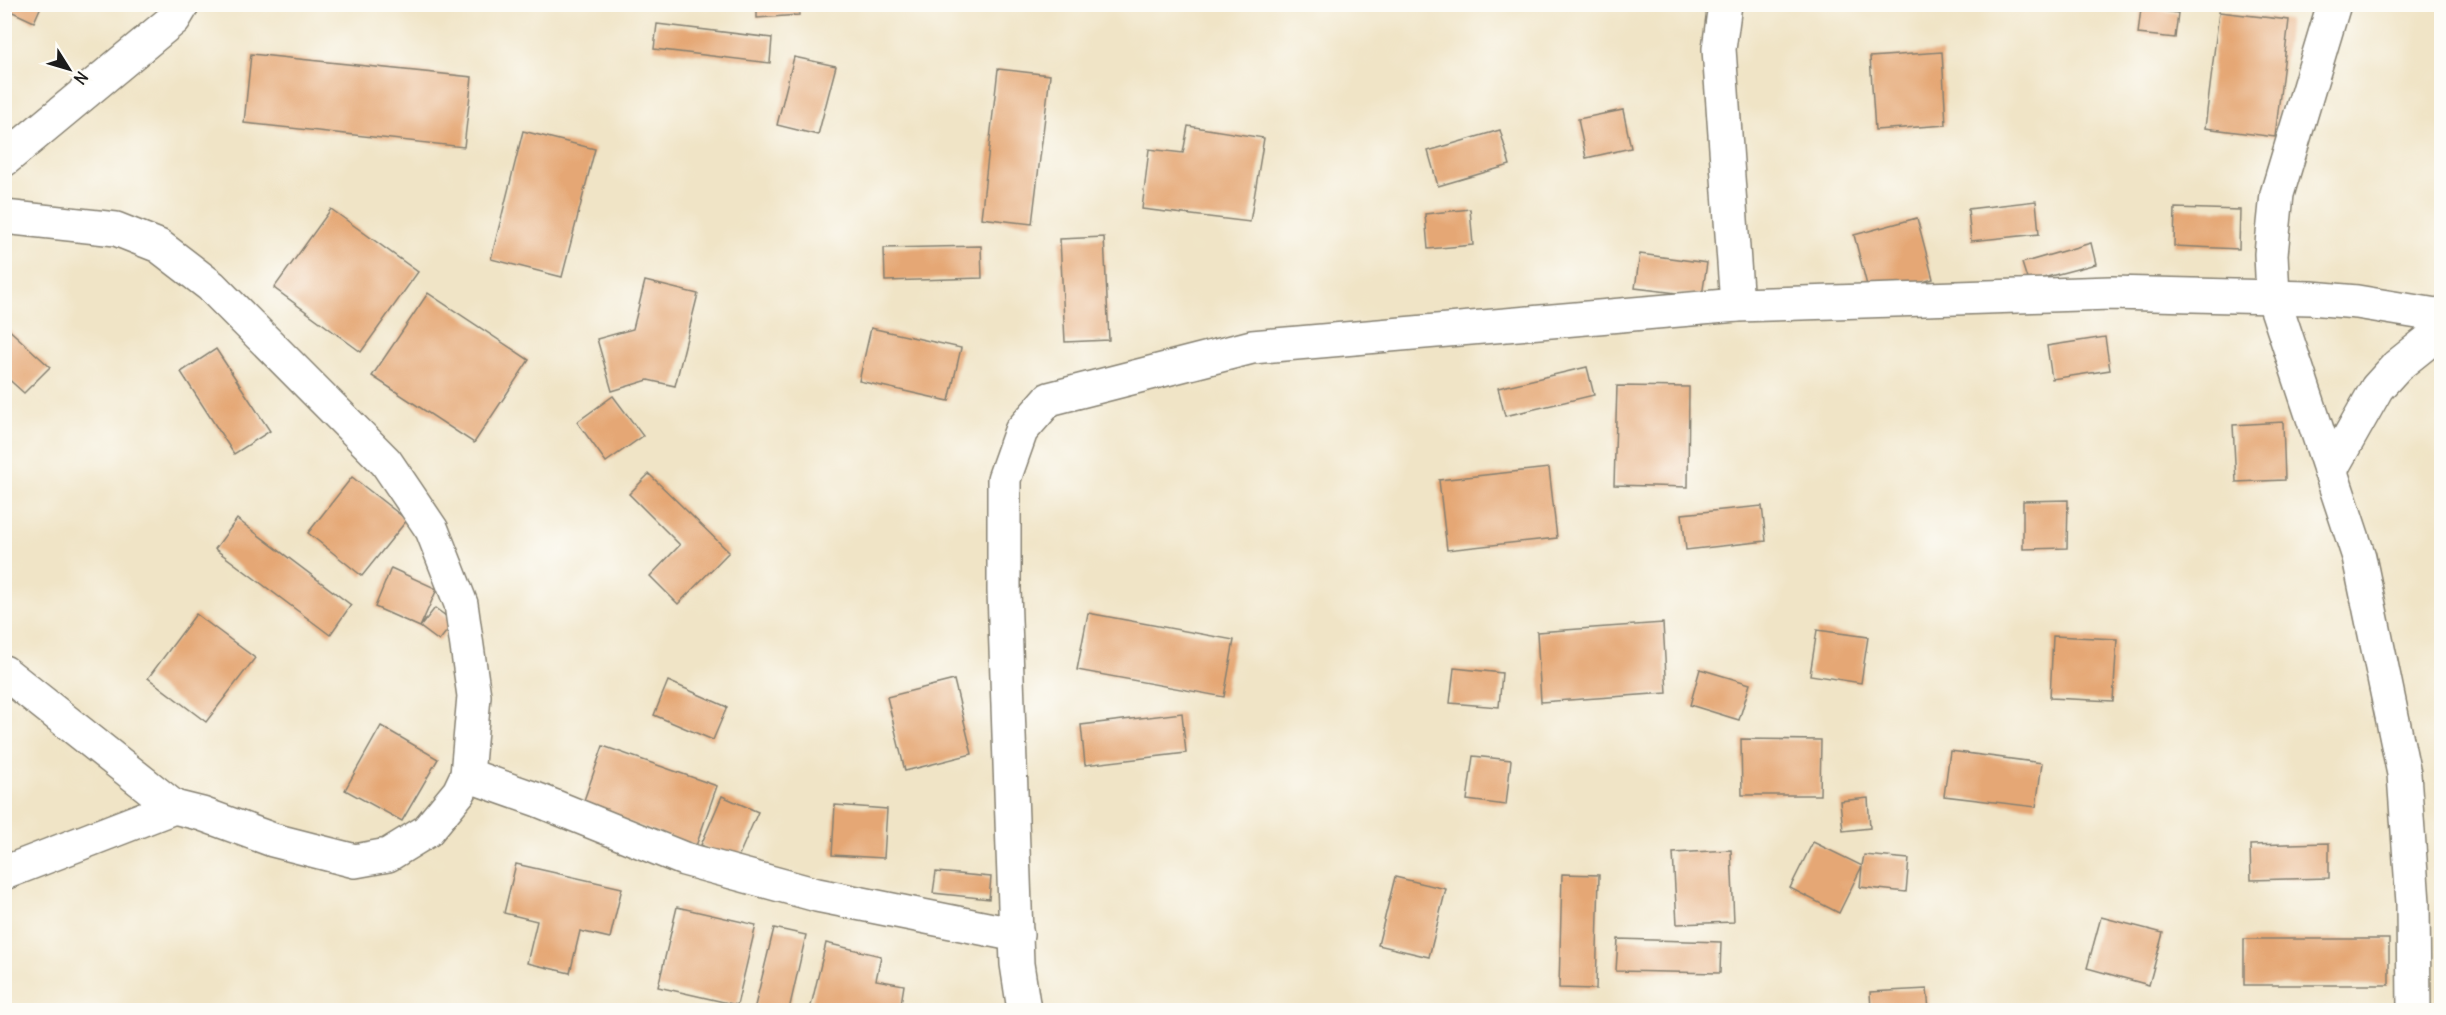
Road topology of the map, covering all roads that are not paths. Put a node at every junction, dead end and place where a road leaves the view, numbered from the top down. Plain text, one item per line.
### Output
1 (183, 4) edge
2 (1725, 4) edge
3 (2334, 4) edge
4 (4, 160) edge
5 (4, 217) edge
6 (2273, 297) junction
7 (1737, 305) junction
8 (2442, 316) edge
9 (2442, 330) edge
10 (2330, 471) junction
11 (4, 672) edge
12 (467, 775) junction
13 (174, 807) junction
14 (4, 873) edge
15 (1017, 935) junction
16 (1024, 1011) edge
17 (2414, 1011) edge

1 - 4 street
2 - 7 street
3 - 6 street
5 - 12 street
6 - 7 street
6 - 8 street
6 - 10 street
7 - 15 street
9 - 10 street
10 - 17 street
11 - 13 street
12 - 13 street
12 - 15 street
13 - 14 street
15 - 16 street

